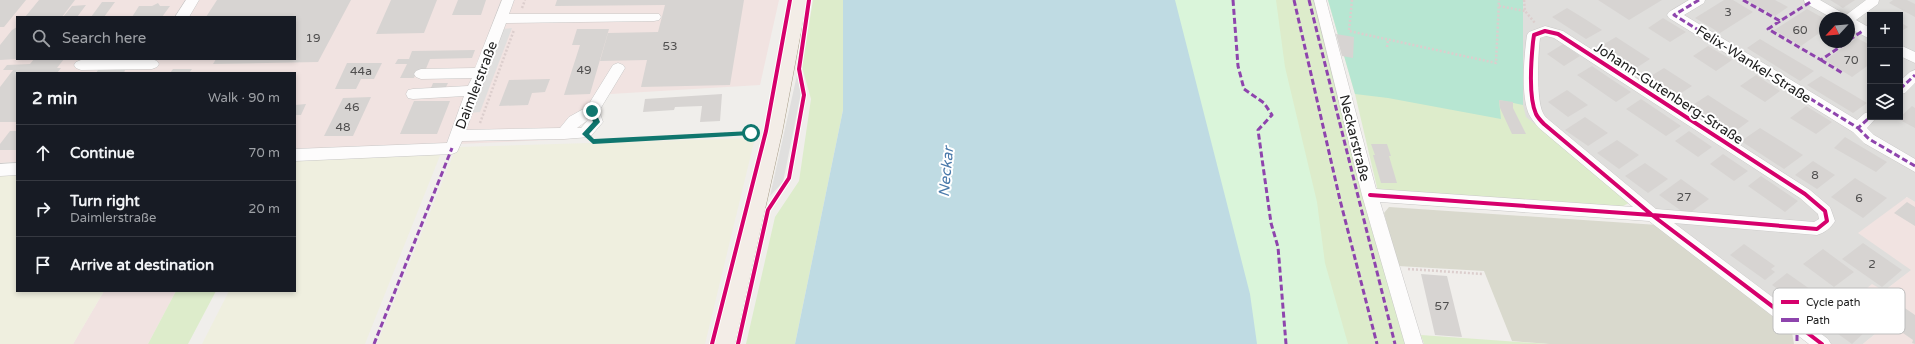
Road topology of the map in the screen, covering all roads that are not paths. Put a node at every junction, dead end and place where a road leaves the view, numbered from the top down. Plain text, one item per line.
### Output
1 (193, 0) edge
2 (508, 0) edge
3 (799, 0) edge
4 (1320, 0) edge
5 (1699, 0) edge
6 (1810, 0) edge
7 (1873, 1) dead end
8 (1831, 12) edge
9 (183, 16) edge
10 (1855, 16) edge
11 (654, 17) dead end
12 (501, 19) junction
13 (1855, 25) edge
14 (1867, 32) edge
15 (1903, 52) edge
16 (1915, 58) edge
17 (80, 65) dead end
18 (151, 66) edge
19 (618, 68) dead end
20 (480, 73) junction
21 (421, 74) dead end
22 (1915, 75) edge
23 (1903, 86) edge
24 (474, 91) junction
25 (413, 94) dead end
26 (592, 111) junction
27 (1867, 120) edge
28 (1858, 128) junction
29 (564, 134) junction
30 (454, 142) junction
31 (296, 155) edge
32 (1915, 166) edge
33 (16, 169) edge
34 (0, 170) edge
35 (1370, 195) junction
36 (1652, 215) junction
37 (1773, 307) edge
38 (1809, 334) edge
39 (724, 344) edge
40 (1414, 344) edge
41 (1822, 344) edge

1 - 9 street
2 - 12 street, Daimlerstraße
3 - 39 main road
4 - 35 street, Neckarstraße
5 - 28 street, Felix-Wankel-Straße
6 - 8 street
7 - 10 street
11 - 12 street
12 - 20 street, Daimlerstraße
13 - 14 street
15 - 16 street
17 - 18 street
19 - 26 street
20 - 21 street
20 - 24 street, Daimlerstraße
22 - 23 street
24 - 25 street
24 - 30 street, Daimlerstraße
26 - 29 street
26 - 29 street, Daimlerstraße
27 - 28 street
28 - 32 street, Felix-Wankel-Straße
29 - 30 street, Daimlerstraße
30 - 31 street
33 - 34 street
35 - 36 street, Johann-Gutenberg-Straße
35 - 40 street, Neckarstraße
36 - 36 street, Johann-Gutenberg-Straße
36 - 37 street
38 - 41 street

